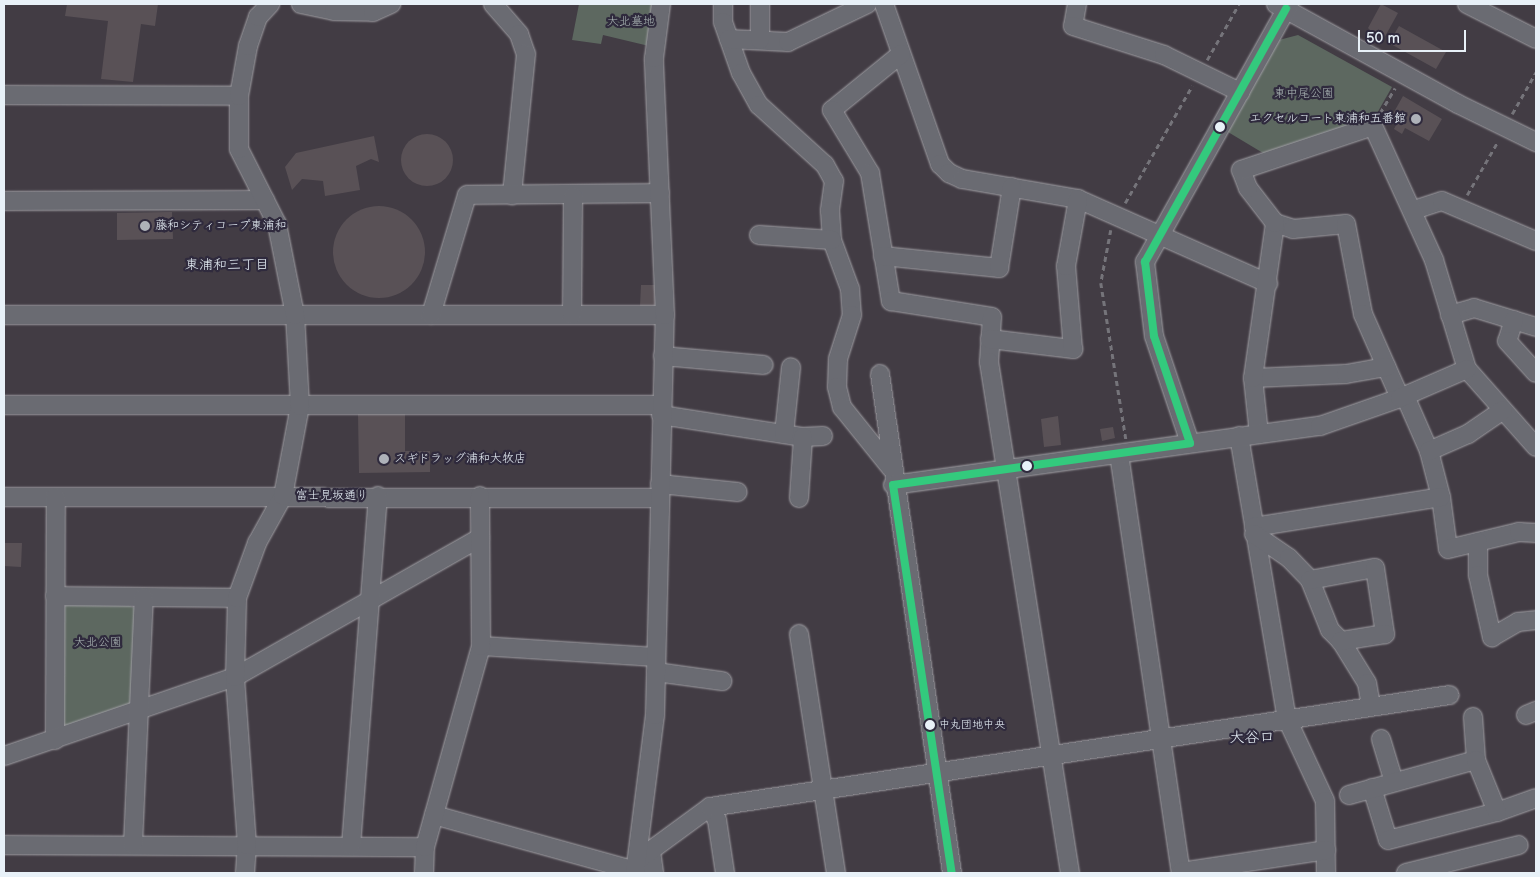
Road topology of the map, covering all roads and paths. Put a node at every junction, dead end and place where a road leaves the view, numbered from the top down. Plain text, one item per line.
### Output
1 (270, 4) edge
2 (301, 4) edge
3 (391, 4) edge
4 (493, 4) edge
5 (661, 4) edge
6 (723, 4) edge
7 (760, 4) edge
8 (866, 4) edge
9 (884, 4) edge
10 (1077, 4) edge
11 (1468, 4) edge
12 (1283, 6) edge
13 (729, 39) junction
14 (760, 40) junction
15 (1536, 40) edge
16 (902, 54) junction
17 (1403, 74) junction
18 (1240, 92) junction
19 (4, 95) edge
20 (240, 96) junction
21 (1373, 126) junction
22 (1536, 142) edge
23 (1012, 187) junction
24 (660, 193) junction
25 (512, 195) junction
26 (572, 196) junction
27 (1078, 199) junction
28 (265, 200) junction
29 (4, 201) edge
30 (1414, 210) junction
31 (1275, 224) junction
32 (1161, 234) junction
33 (759, 235) dead end
34 (832, 240) junction
35 (1536, 241) edge
36 (883, 256) junction
37 (1268, 283) junction
38 (4, 315) edge
39 (296, 315) junction
40 (431, 315) junction
41 (572, 315) junction
42 (665, 315) junction
43 (1450, 315) junction
44 (1514, 320) junction
45 (1536, 327) edge
46 (990, 338) junction
47 (663, 356) junction
48 (764, 365) dead end
49 (791, 367) dead end
50 (1386, 367) junction
51 (1467, 369) junction
52 (1536, 373) edge
53 (880, 374) dead end
54 (1253, 378) junction
55 (1402, 397) junction
56 (4, 405) edge
57 (300, 406) junction
58 (661, 410) junction
59 (1503, 410) junction
60 (784, 434) junction
61 (1259, 434) junction
62 (823, 436) dead end
63 (1239, 436) junction
64 (803, 437) junction
65 (1190, 443) junction
66 (1536, 447) edge
67 (1429, 451) junction
68 (1119, 454) junction
69 (1006, 470) junction
70 (892, 477) junction
71 (660, 491) junction
72 (738, 492) dead end
73 (283, 496) junction
74 (378, 496) junction
75 (480, 496) junction
76 (4, 497) edge
77 (56, 497) junction
78 (1441, 497) junction
79 (799, 498) dead end
80 (1254, 531) junction
81 (1536, 533) edge
82 (480, 538) junction
83 (1478, 542) junction
84 (1310, 580) junction
85 (55, 596) junction
86 (144, 597) junction
87 (237, 598) junction
88 (369, 602) junction
89 (1536, 620) edge
90 (799, 634) dead end
91 (1342, 641) junction
92 (481, 646) junction
93 (656, 665) junction
94 (235, 677) junction
95 (722, 681) dead end
96 (1450, 695) dead end
97 (1371, 705) junction
98 (137, 711) junction
99 (1473, 717) dead end
100 (1287, 719) junction
101 (1163, 738) junction
102 (1381, 739) dead end
103 (55, 740) junction
104 (1052, 754) junction
105 (4, 756) edge
106 (1476, 760) junction
107 (936, 771) junction
108 (1394, 782) junction
109 (1372, 788) junction
110 (823, 789) junction
111 (1349, 794) dead end
112 (1536, 798) edge
113 (710, 807) junction
114 (1497, 812) junction
115 (434, 815) junction
116 (4, 845) edge
117 (133, 845) junction
118 (247, 845) junction
119 (1519, 845) dead end
120 (351, 846) junction
121 (425, 847) junction
122 (1326, 850) junction
123 (640, 864) edge
124 (245, 873) edge
125 (424, 873) edge
126 (654, 873) edge
127 (725, 873) edge
128 (836, 873) edge
129 (952, 873) edge
130 (1070, 873) edge
131 (1181, 873) edge
132 (1326, 873) edge
133 (1406, 873) edge

1 - 20 street
2 - 3 street
4 - 25 street
5 - 24 street
6 - 13 street
7 - 14 street
8 - 14 street
9 - 16 street
10 - 18 street
11 - 15 street
12 - 17 street
12 - 18 street
13 - 14 street
13 - 34 street
16 - 23 street
16 - 36 street
17 - 21 path
17 - 22 street
18 - 32 street
19 - 20 street
20 - 28 street
21 - 30 street
21 - 31 street
23 - 27 street
23 - 36 street
24 - 26 street
24 - 42 street
25 - 26 street
25 - 40 street
26 - 41 street
27 - 32 street
27 - 46 street
28 - 29 street
28 - 39 street
30 - 35 street
30 - 43 street
31 - 37 street
31 - 50 street
32 - 37 street
32 - 65 street
33 - 34 street
34 - 70 street
36 - 46 street
37 - 54 street
38 - 39 street
39 - 40 street
39 - 57 street
40 - 41 street
41 - 42 street
42 - 47 street
43 - 44 street
43 - 51 street
44 - 45 street
44 - 52 street
46 - 69 street
47 - 48 street
47 - 58 street
49 - 60 street
50 - 54 street
50 - 55 street
51 - 55 street
51 - 59 street
53 - 70 street
54 - 61 street
55 - 61 street
55 - 67 street
56 - 57 street
57 - 58 street
57 - 73 street
58 - 60 street
58 - 71 street
59 - 66 street
59 - 67 street
60 - 64 street
61 - 63 street
62 - 64 street
63 - 65 street
63 - 80 street
64 - 79 street
65 - 68 street
67 - 78 street
68 - 69 street
68 - 101 street
69 - 70 street
69 - 104 street
70 - 107 street
71 - 72 street, 富士見坂通り
71 - 75 street, 富士見坂通り
71 - 93 street
73 - 74 street, 富士見坂通り
73 - 77 street, 富士見坂通り
73 - 87 street
74 - 75 street, 富士見坂通り
74 - 88 street
75 - 82 street
76 - 77 street, 富士見坂通り
77 - 85 street
78 - 80 street
78 - 83 street
80 - 84 street
80 - 100 street
81 - 83 street
82 - 88 street
82 - 92 street
83 - 89 street
84 - 91 street
84 - 91 street
85 - 86 street
85 - 103 street
86 - 87 street
86 - 98 street
87 - 94 street
88 - 94 street
88 - 120 street
90 - 110 street
91 - 97 street
92 - 93 street
92 - 115 street
93 - 95 street
93 - 123 street
94 - 98 street
94 - 118 street
96 - 97 street
97 - 100 street
98 - 103 street
98 - 117 street
99 - 106 street
100 - 101 street
100 - 122 street
101 - 104 street
101 - 131 street
102 - 108 street
103 - 105 street
104 - 107 street
104 - 130 street
106 - 108 street
106 - 114 street
107 - 110 street
107 - 129 street
108 - 109 street
109 - 111 street
109 - 114 street
110 - 113 street
110 - 128 street
112 - 114 street
113 - 123 street
113 - 127 street
115 - 121 street
115 - 123 street
116 - 117 street
117 - 118 street
118 - 120 street
118 - 124 street
119 - 133 street
120 - 121 street
121 - 125 street
122 - 131 street
122 - 132 street
123 - 126 street

